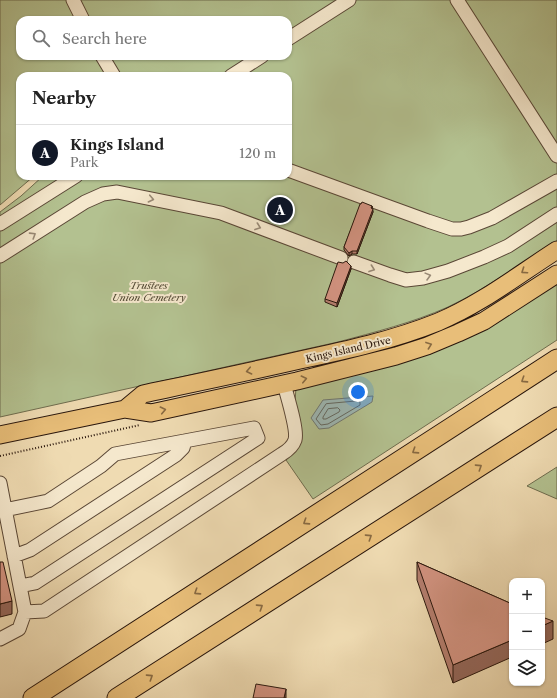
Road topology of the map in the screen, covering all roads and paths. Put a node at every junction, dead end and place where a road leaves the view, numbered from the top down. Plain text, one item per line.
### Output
1 (73, 0) edge
2 (349, 0) edge
3 (457, 0) edge
4 (81, 16) edge
5 (292, 36) edge
6 (104, 60) edge
7 (256, 60) edge
8 (112, 72) edge
9 (237, 72) edge
10 (557, 156) edge
11 (292, 171) edge
12 (70, 180) edge
13 (557, 182) edge
14 (557, 214) edge
15 (0, 224) edge
16 (557, 250) edge
17 (0, 256) edge
18 (341, 258) dead end
19 (354, 262) dead end
20 (557, 274) edge
21 (557, 359) edge
22 (284, 384) junction
23 (124, 409) junction
24 (557, 417) edge
25 (0, 435) edge
26 (185, 441) junction
27 (11, 454) dead end
28 (0, 456) edge
29 (0, 483) edge
30 (3, 510) edge
31 (14, 556) junction
32 (20, 586) junction
33 (25, 612) junction
34 (0, 639) edge
35 (33, 698) edge
36 (117, 698) edge

1 - 4 lane
2 - 5 lane
3 - 10 lane
6 - 8 lane
7 - 9 lane
11 - 13 lane
12 - 15 lane
19 -> 14 lane
16 -> 23 main road, Kings Island Drive
17 -> 18 lane
22 -> 20 main road, Kings Island Drive
21 -> 35 highway
23 -> 22 main road, Kings Island Drive
22 - 33 lane
23 - 25 main road, Kings Island Drive
36 -> 24 highway
26 - 30 lane
26 - 31 lane
26 - 32 lane
27 - 28 path
29 - 30 lane
30 - 31 lane
31 - 32 lane
32 - 33 lane
33 - 34 lane

